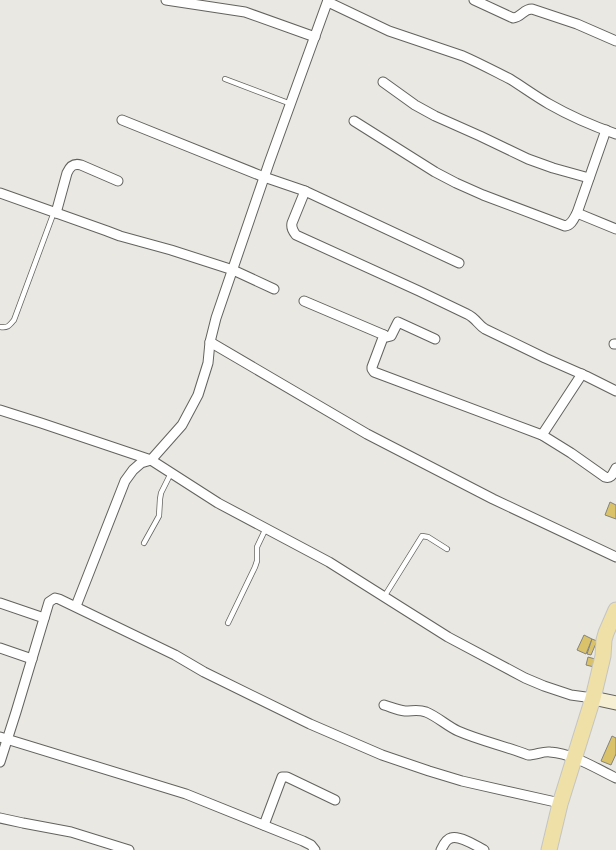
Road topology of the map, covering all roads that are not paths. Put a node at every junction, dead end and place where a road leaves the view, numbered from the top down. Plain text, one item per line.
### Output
1 (166, 0) edge
2 (474, 0) edge
3 (328, 1) edge
4 (315, 37) junction
5 (616, 41) edge
6 (225, 79) dead end
7 (383, 82) dead end
8 (291, 104) junction
9 (122, 120) dead end
10 (354, 121) dead end
11 (606, 130) junction
12 (616, 134) edge
13 (264, 177) junction
14 (589, 178) junction
15 (118, 181) dead end
16 (305, 191) junction
17 (0, 193) edge
18 (55, 213) junction
19 (576, 213) junction
20 (616, 229) edge
21 (459, 263) dead end
22 (233, 270) junction
23 (274, 289) dead end
24 (304, 301) dead end
25 (0, 327) edge
26 (384, 335) junction
27 (435, 339) dead end
28 (210, 342) junction
29 (582, 374) junction
30 (616, 392) edge
31 (0, 410) edge
32 (542, 435) junction
33 (151, 460) junction
34 (616, 468) edge
35 (171, 473) junction
36 (266, 528) junction
37 (144, 543) dead end
38 (447, 549) dead end
39 (616, 557) edge
40 (384, 597) junction
41 (1, 605) edge
42 (76, 606) junction
43 (616, 610) edge
44 (44, 618) junction
45 (228, 623) dead end
46 (616, 630) edge
47 (0, 648) edge
48 (603, 656) junction
49 (32, 659) junction
50 (593, 698) junction
51 (616, 703) edge
52 (384, 705) dead end
53 (4, 739) edge
54 (574, 757) junction
55 (0, 762) edge
56 (616, 778) edge
57 (567, 781) junction
58 (335, 800) dead end
59 (560, 803) junction
60 (0, 818) edge
61 (264, 825) junction
62 (129, 850) edge
63 (314, 850) edge
64 (441, 850) edge
65 (484, 850) edge
66 (549, 850) edge
67 (557, 850) edge

1 - 4 street
2 - 5 street
3 - 4 street
3 - 11 street
4 - 8 street
6 - 8 lane
7 - 14 street
8 - 13 street
9 - 13 street
10 - 19 street
11 - 12 street
11 - 14 street
13 - 16 street
13 - 22 street
14 - 19 street
15 - 18 street
16 - 21 street
16 - 29 street
17 - 18 street
18 - 22 street
18 - 25 lane
19 - 20 street
22 - 23 street
22 - 28 street
24 - 26 street
26 - 27 street
26 - 32 street
28 - 33 street
28 - 39 street
29 - 30 street
29 - 32 street
31 - 33 street
32 - 34 street
33 - 35 street
33 - 42 street
35 - 36 street
35 - 37 lane
36 - 40 street
36 - 45 lane
38 - 40 lane
40 - 50 street
41 - 44 street
42 - 44 street
42 - 59 street
43 - 48 main road
44 - 49 street
46 - 48 main road
47 - 49 street
48 - 50 main road
49 - 53 street
50 - 51 street
50 - 54 main road
52 - 54 street
53 - 55 street
53 - 61 street
54 - 56 street
54 - 57 main road
57 - 59 main road
57 - 67 main road
58 - 61 street
59 - 66 main road
60 - 62 street
61 - 63 street
64 - 65 street

